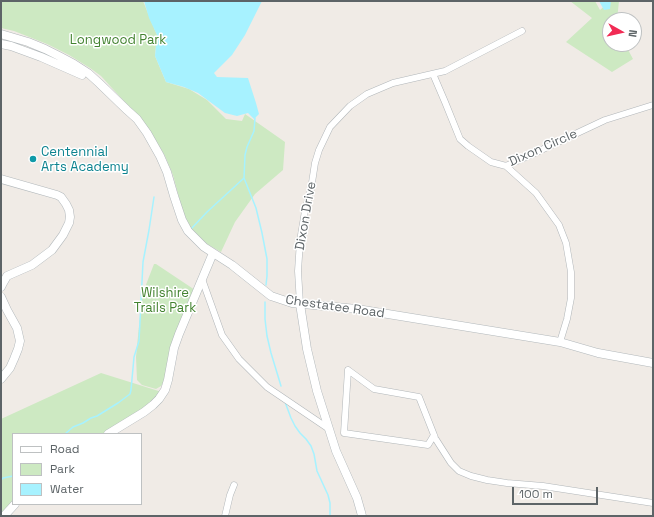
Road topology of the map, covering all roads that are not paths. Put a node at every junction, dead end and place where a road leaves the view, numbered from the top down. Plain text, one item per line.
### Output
1 (522, 31) dead end
2 (1, 34) edge
3 (1, 44) edge
4 (433, 74) junction
5 (99, 83) junction
6 (653, 105) edge
7 (506, 166) junction
8 (1, 179) edge
9 (213, 253) junction
10 (4, 276) edge
11 (202, 279) junction
12 (1, 287) edge
13 (1, 297) edge
14 (300, 304) junction
15 (560, 342) junction
16 (653, 363) edge
17 (1, 379) edge
18 (329, 429) junction
19 (110, 433) edge
20 (434, 435) junction
21 (234, 485) dead end
22 (653, 503) edge
23 (14, 505) edge
24 (4, 516) edge
25 (225, 516) edge
26 (362, 516) edge

1 - 4 street, Dixon Drive
2 - 5 street
3 - 5 street
4 - 7 street, Dixon Circle
4 - 14 street, Dixon Drive
5 - 9 street, Chestatee Road
6 - 7 street, Dixon Circle
7 - 15 street
8 - 10 street
9 - 11 street
9 - 14 street, Chestatee Road
10 - 12 street
11 - 18 street
11 - 19 street
13 - 17 street
14 - 15 street, Chestatee Road
14 - 18 street, Dixon Drive
15 - 16 street, Chestatee Road
18 - 26 street, Dixon Drive
20 - 20 street
20 - 22 street
21 - 25 street
23 - 24 street

